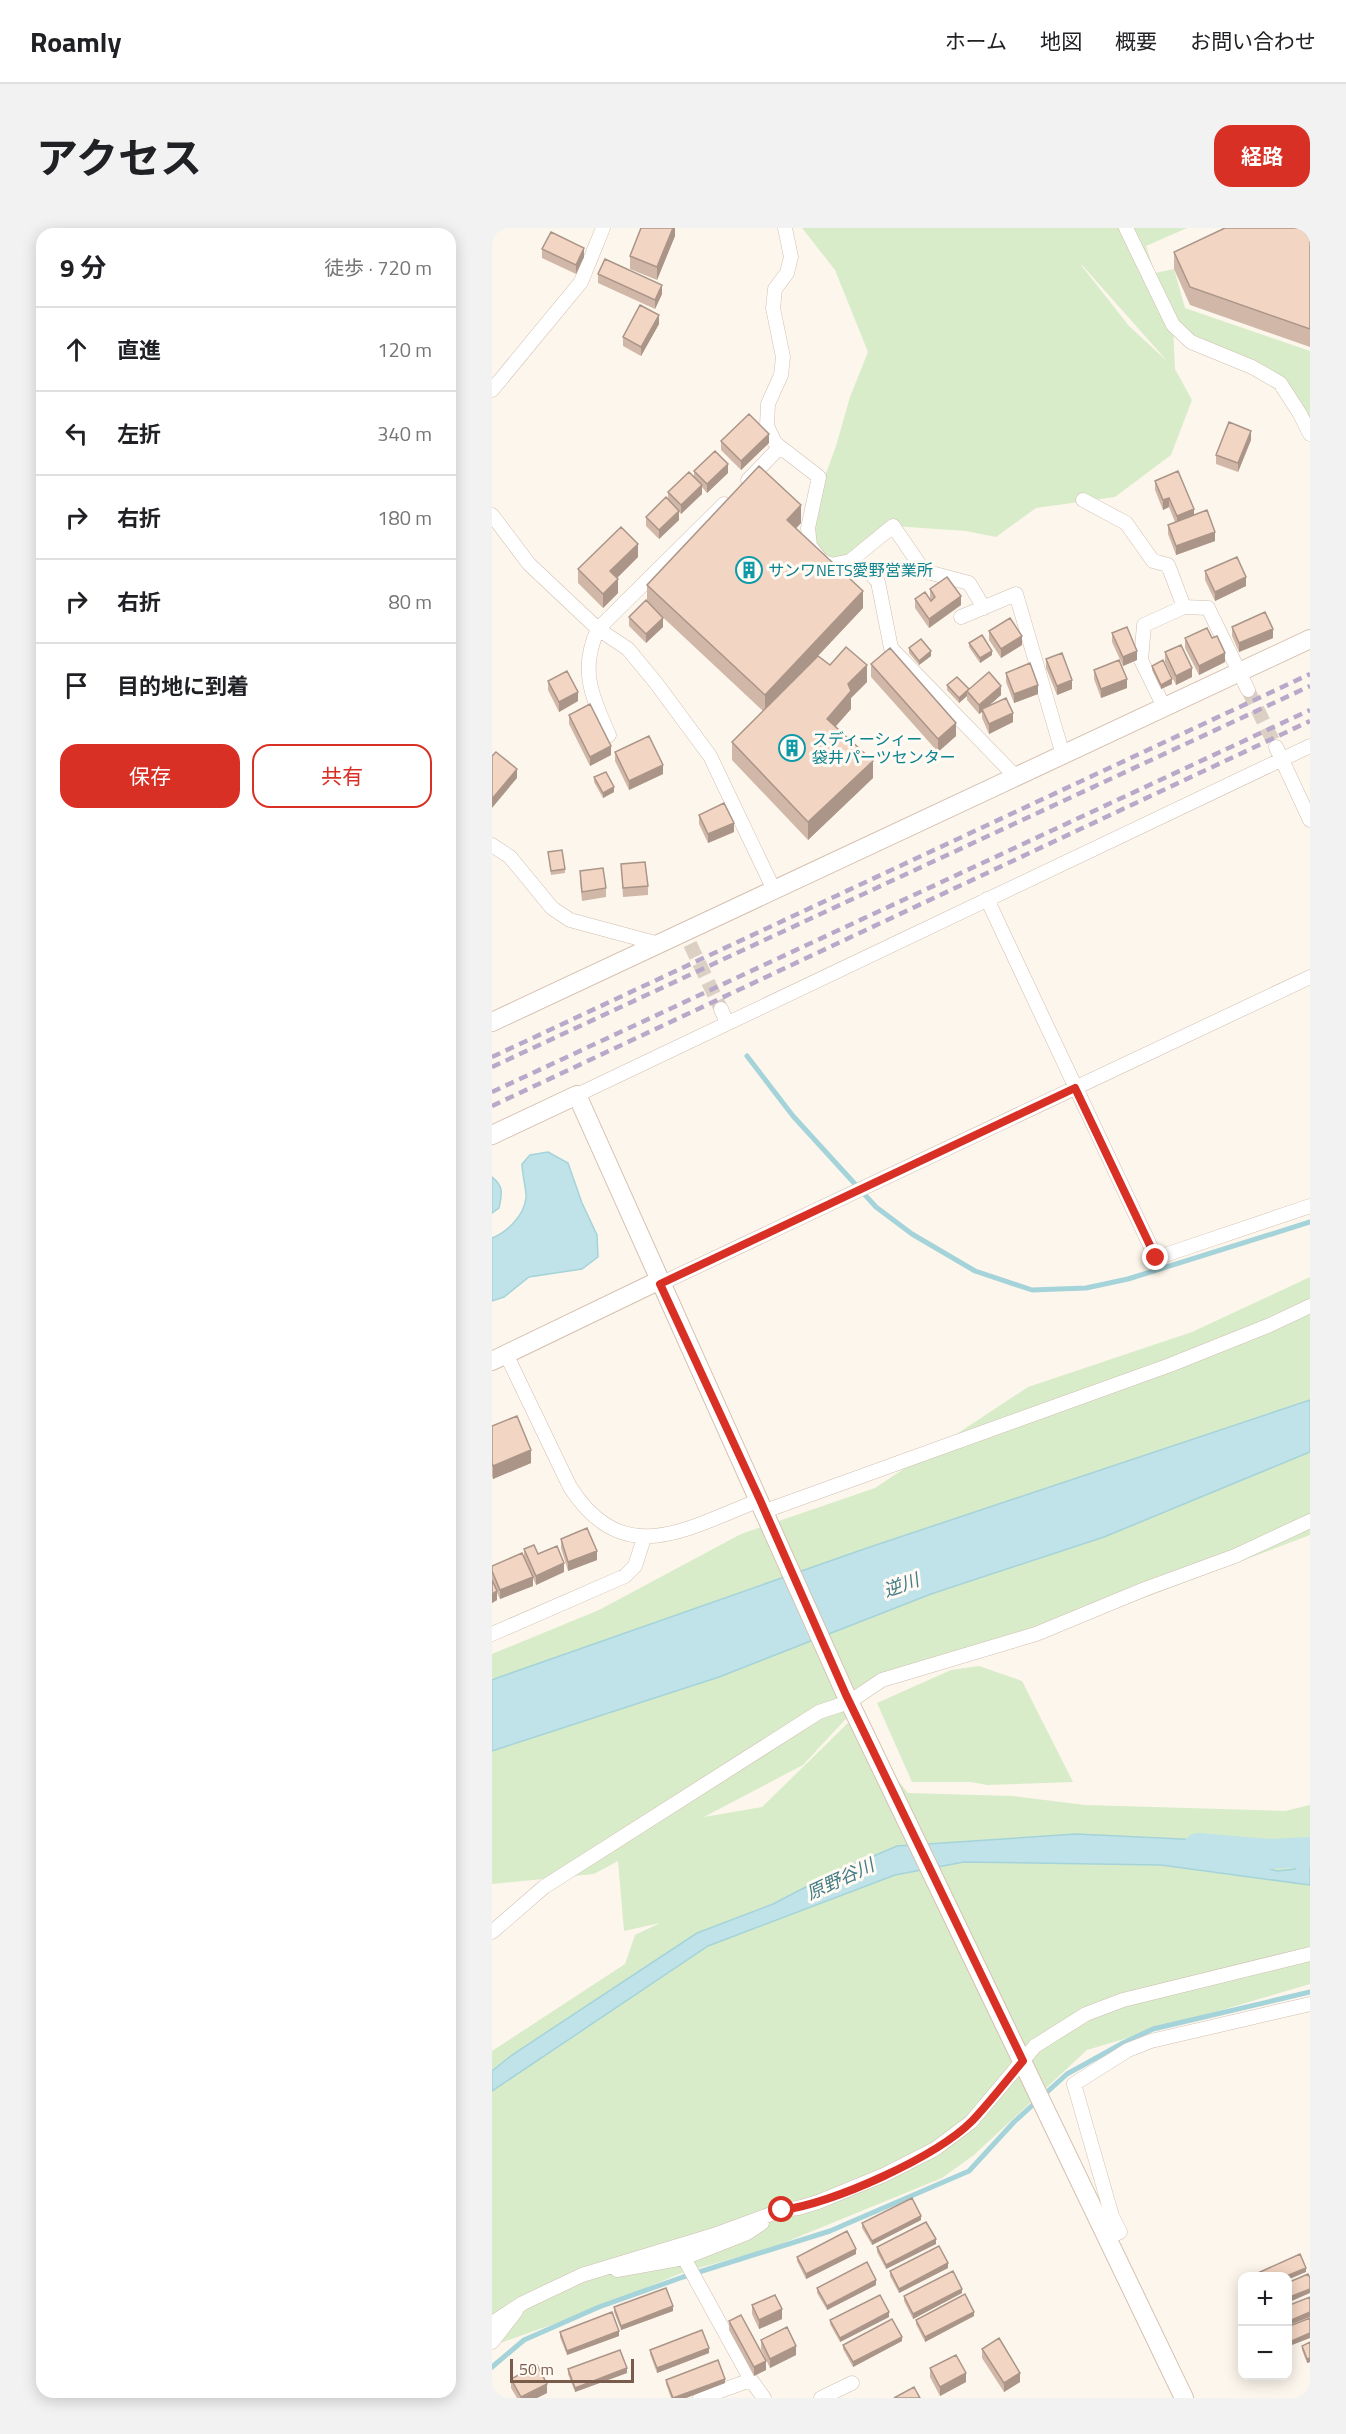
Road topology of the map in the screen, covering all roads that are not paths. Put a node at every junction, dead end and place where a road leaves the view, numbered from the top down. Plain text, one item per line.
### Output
1 (603, 228) edge
2 (785, 228) edge
3 (1126, 228) edge
4 (492, 390) edge
5 (1310, 434) edge
6 (780, 447) junction
7 (1083, 500) dead end
8 (492, 515) edge
9 (850, 561) junction
10 (1184, 607) junction
11 (984, 608) junction
12 (961, 617) dead end
13 (598, 629) junction
14 (1310, 639) edge
15 (1240, 672) junction
16 (1248, 690) tunnel mouth
17 (1164, 707) junction
18 (609, 735) dead end
19 (1310, 746) edge
20 (1279, 753) junction
21 (1063, 755) junction
22 (1016, 777) junction
23 (1310, 820) edge
24 (492, 845) edge
25 (774, 890) junction
26 (987, 900) junction
27 (659, 944) junction
28 (1310, 977) edge
29 (721, 1010) tunnel mouth
30 (492, 1022) edge
31 (727, 1023) junction
32 (1075, 1088) junction
33 (577, 1095) junction
34 (492, 1135) edge
35 (1310, 1206) edge
36 (659, 1282) junction
37 (1310, 1306) edge
38 (499, 1358) edge
39 (764, 1510) junction
40 (1310, 1521) edge
41 (644, 1538) junction
42 (492, 1634) edge
43 (850, 1702) junction
44 (492, 1932) edge
45 (1310, 1954) edge
46 (1310, 2004) edge
47 (1023, 2061) junction
48 (782, 2210) junction
49 (1108, 2237) junction
50 (684, 2258) junction
51 (600, 2268) junction
52 (523, 2303) junction
53 (492, 2323) edge
54 (492, 2342) edge
55 (751, 2380) junction
56 (852, 2383) dead end
57 (700, 2398) edge
58 (764, 2398) edge
59 (821, 2398) edge
60 (1184, 2398) edge

1 - 4 street
2 - 6 street
3 - 5 street
6 - 9 street
6 - 13 street
7 - 10 street
8 - 13 street
9 - 11 street
9 - 22 street
10 - 15 street
10 - 17 street
11 - 12 street
11 - 21 street
13 - 18 street
13 - 25 street
14 - 15 street
15 - 16 street
15 - 17 street
17 - 21 street
19 - 20 street
20 - 23 street
20 - 26 street
21 - 22 street
22 - 25 street
24 - 27 street
25 - 27 street
26 - 31 street
26 - 32 street
27 - 30 street
28 - 32 street
29 - 31 street
31 - 33 street
32 - 35 street
32 - 36 street
33 - 34 street
33 - 36 street
36 - 38 street
36 - 39 street
37 - 39 street
38 - 41 street
39 - 41 street
39 - 43 street
40 - 43 street
41 - 42 street
43 - 44 street
43 - 47 street
45 - 47 street
46 - 49 street
47 - 48 street
47 - 49 street
48 - 50 street
48 - 51 street
49 - 60 street
50 - 51 street
50 - 55 street
51 - 52 street
52 - 53 street
52 - 54 street
55 - 57 street
55 - 58 street
56 - 59 street

